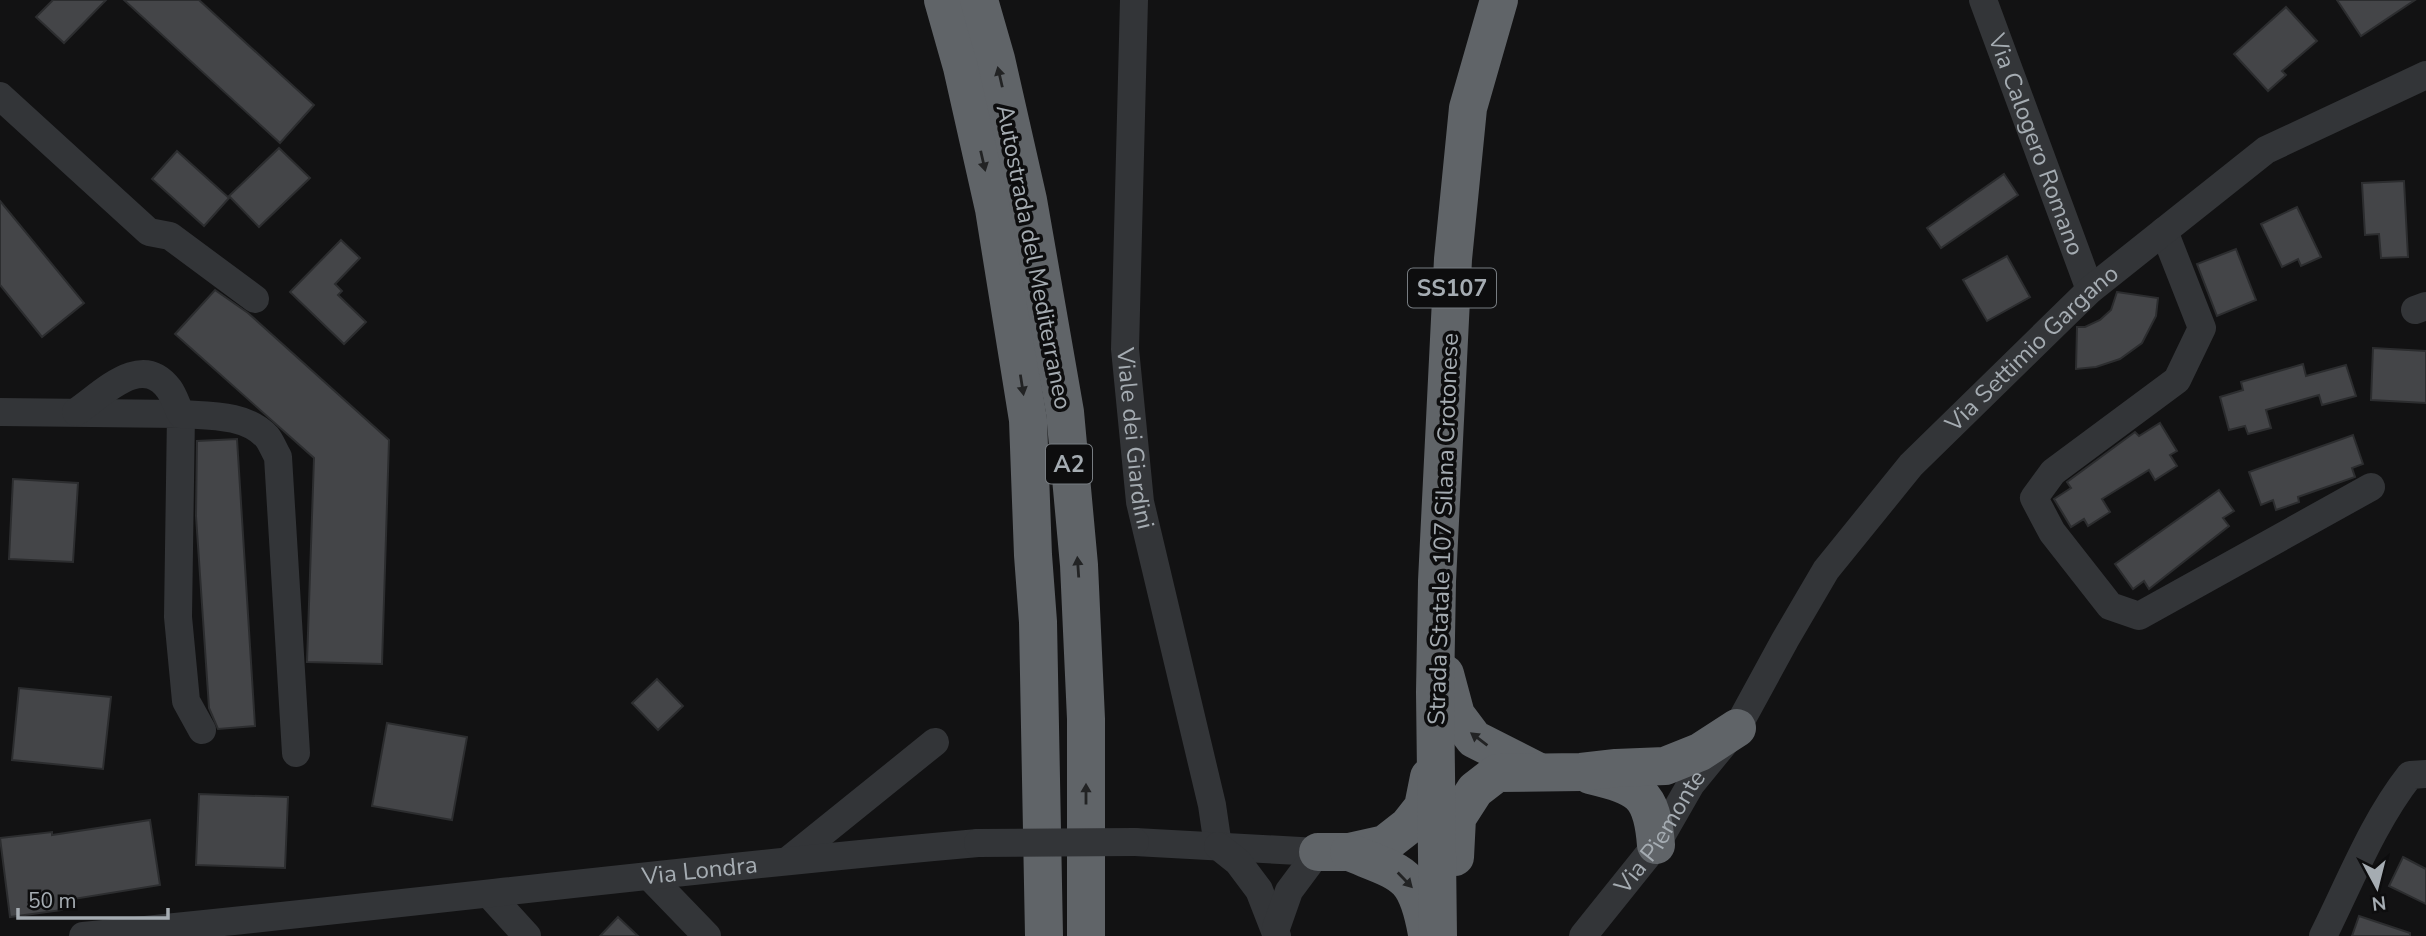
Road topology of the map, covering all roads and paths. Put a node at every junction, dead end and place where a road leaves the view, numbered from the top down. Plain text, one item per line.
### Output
1 (943, 0) edge
2 (979, 0) edge
3 (1154, 0) edge
4 (1499, 0) edge
5 (1983, 0) edge
6 (1134, 11) edge
7 (2426, 75) edge
8 (0, 96) edge
9 (2164, 231) junction
10 (2090, 290) junction
11 (255, 299) dead end
12 (0, 412) edge
13 (76, 412) junction
14 (181, 414) junction
15 (2371, 487) dead end
16 (1437, 581) junction
17 (1038, 622) junction
18 (1435, 692) junction
19 (1737, 728) joint
20 (202, 730) dead end
21 (935, 742) dead end
22 (296, 752) dead end
23 (1539, 772) junction
24 (1581, 772) junction
25 (2426, 774) edge
26 (1678, 775) junction
27 (1623, 783) junction
28 (1656, 845) junction
29 (1218, 846) junction
30 (1277, 850) junction
31 (1334, 852) junction
32 (790, 859) junction
33 (650, 877) junction
34 (1259, 890) junction
35 (1289, 891) junction
36 (489, 894) junction
37 (1277, 932) edge
38 (83, 936) edge
39 (527, 936) edge
40 (707, 936) edge
41 (1025, 936) edge
42 (1044, 936) edge
43 (1086, 936) edge
44 (1427, 936) edge
45 (1438, 936) edge
46 (1450, 936) edge
47 (1583, 936) edge
48 (2323, 936) edge

1 -> 17 highway, Autostrada del Mediterraneo / A2
43 -> 2 highway, Autostrada del Mediterraneo / A2
3 - 6 street, Viale dei Giardini
4 - 16 highway, Strada Statale 107 Silana Crotonese / SS107
5 - 10 street, Via Calogero Romano
6 - 29 street, Viale dei Giardini
7 - 9 street, Via Settimio Gargano
8 - 11 street
9 - 10 street, Via Settimio Gargano
9 - 15 street
10 - 19 street, Via Settimio Gargano
12 - 13 street
13 - 14 street
13 - 14 street
14 - 20 street
14 - 22 street
16 - 18 highway, Strada Statale 107 Silana Crotonese / SS107
23 -> 16 highway
17 - 41 highway
17 - 42 highway, Autostrada del Mediterraneo / A2
18 - 31 highway
18 - 45 highway, Strada Statale 107 Silana Crotonese / SS107
19 - 26 highway
21 - 32 street
23 - 24 highway
23 - 46 highway
24 - 26 highway
24 - 27 highway
25 - 48 street
26 - 27 highway
26 - 28 street, Via Piemonte
27 - 28 highway
28 - 47 street, Via Piemonte
29 - 30 street, Via Londra
29 - 32 street, Via Londra, bridge
29 - 34 street
30 - 31 street, Via Londra
30 - 34 street
30 - 35 street
31 - 35 street
31 -> 44 highway
32 - 33 street, Via Londra
33 - 36 street, Via Londra
33 - 40 street
34 - 37 street
35 - 37 street
36 - 38 street, Via Londra
36 - 39 street

